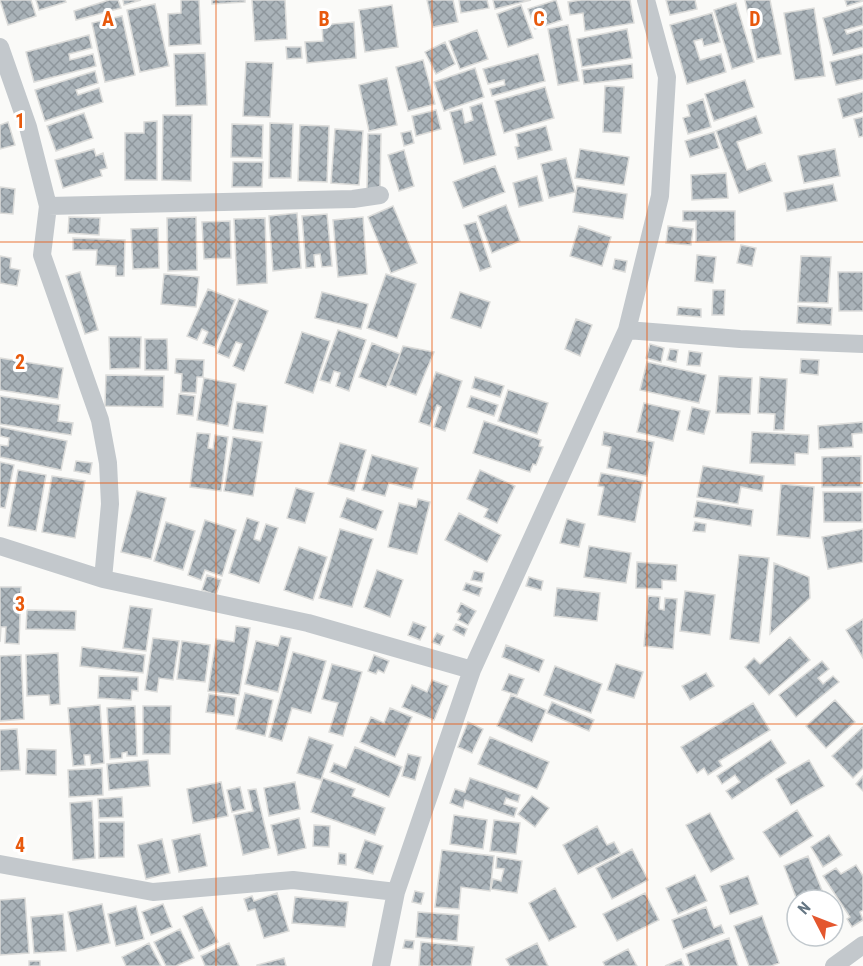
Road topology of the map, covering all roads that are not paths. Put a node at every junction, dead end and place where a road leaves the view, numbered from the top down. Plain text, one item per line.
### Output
1 (646, 0) edge
2 (0, 46) edge
3 (380, 195) dead end
4 (48, 206) junction
5 (627, 330) junction
6 (863, 344) edge
7 (0, 546) edge
8 (103, 579) junction
9 (472, 670) junction
10 (0, 864) edge
11 (396, 892) junction
12 (863, 945) edge
13 (381, 966) edge
14 (834, 966) edge

1 - 5 street
2 - 4 street
3 - 4 street
4 - 8 street
5 - 6 street
5 - 9 street
7 - 8 street
8 - 9 street
9 - 11 street
10 - 11 street
11 - 13 street
12 - 14 street

